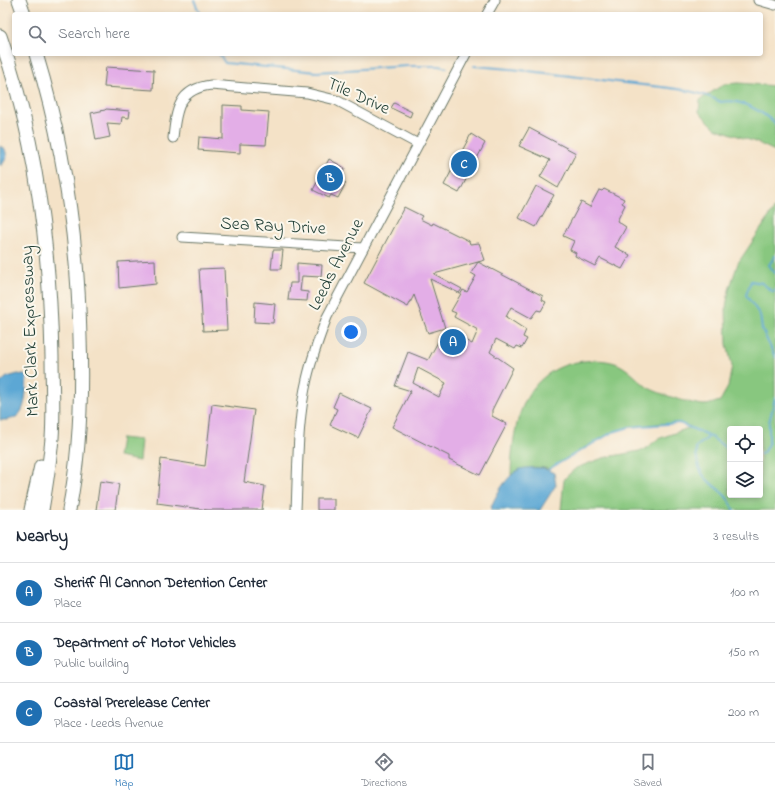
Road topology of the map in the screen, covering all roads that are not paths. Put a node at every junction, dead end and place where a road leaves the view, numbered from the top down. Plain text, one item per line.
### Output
1 (19, 0) edge
2 (495, 0) edge
3 (758, 0) edge
4 (775, 5) edge
5 (23, 12) edge
6 (488, 12) edge
7 (0, 36) edge
8 (37, 56) edge
9 (465, 56) edge
10 (173, 138) dead end
11 (418, 144) junction
12 (182, 237) dead end
13 (363, 248) junction
14 (52, 368) junction
15 (31, 510) edge
16 (42, 510) edge
17 (70, 510) edge
18 (296, 510) edge

1 - 5 highway
2 - 6 street
3 - 4 street
7 - 14 highway, Mark Clark Expressway
8 - 17 highway
9 - 11 street, Leeds Avenue
10 - 11 street, Tile Drive
11 - 13 street, Leeds Avenue
12 - 13 street, Sea Ray Drive
13 - 18 street, Leeds Avenue
14 - 15 highway
14 - 16 highway, Mark Clark Expressway

